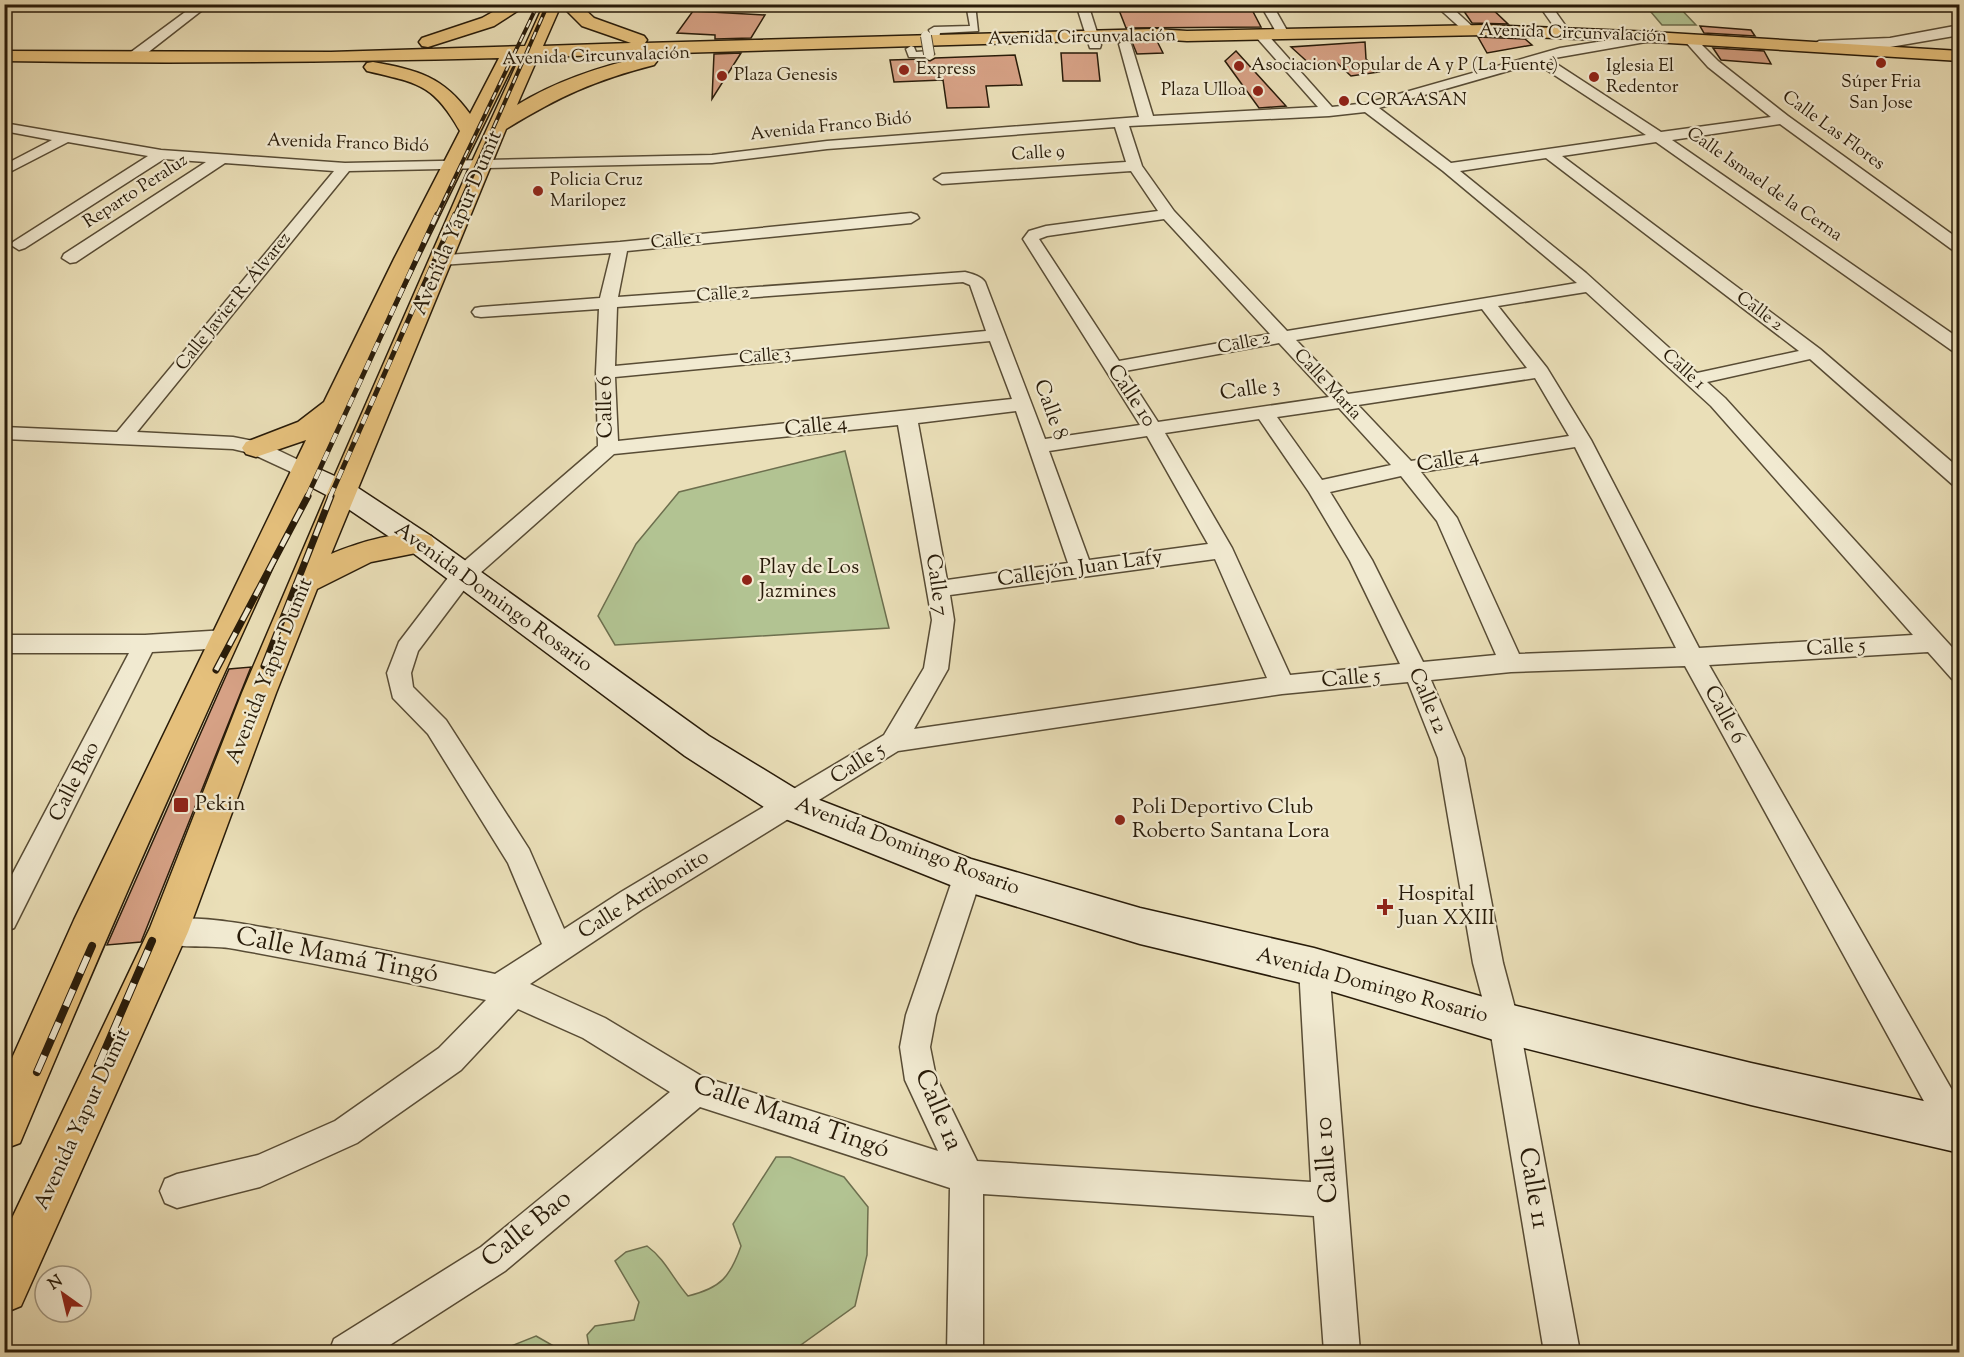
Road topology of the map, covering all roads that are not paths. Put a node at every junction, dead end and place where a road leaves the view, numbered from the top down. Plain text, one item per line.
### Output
1 (204, 4) edge
2 (533, 4) edge
3 (553, 4) edge
4 (569, 4) edge
5 (969, 4) edge
6 (1042, 4) edge
7 (1066, 4) edge
8 (1082, 4) edge
9 (1266, 4) edge
10 (1440, 4) edge
11 (1544, 4) edge
12 (521, 19) edge
13 (1469, 29) junction
14 (1542, 32) junction
15 (1564, 32) junction
16 (1283, 34) junction
17 (1261, 35) junction
18 (1187, 36) junction
19 (1653, 36) junction
20 (1933, 38) junction
21 (1689, 39) junction
22 (1094, 41) junction
23 (1125, 44) junction
24 (1819, 46) junction
25 (1958, 46) edge
26 (911, 49) junction
27 (699, 50) junction
28 (1560, 52) junction
29 (519, 55) junction
30 (4, 56) edge
31 (132, 58) junction
32 (329, 60) junction
33 (1541, 60) junction
34 (1368, 107) junction
35 (1329, 112) junction
36 (1783, 119) junction
37 (1147, 121) junction
38 (1121, 122) junction
39 (500, 125) junction
40 (4, 128) edge
41 (470, 131) junction
42 (1660, 136) junction
43 (64, 139) junction
44 (161, 154) junction
45 (1550, 154) junction
46 (222, 158) junction
47 (466, 166) junction
48 (1135, 166) junction
49 (345, 167) junction
50 (1448, 168) junction
51 (4, 171) edge
52 (942, 179) dead end
53 (1168, 214) junction
54 (911, 218) dead end
55 (18, 246) dead end
56 (620, 247) junction
57 (1959, 248) edge
58 (70, 258) dead end
59 (441, 260) junction
60 (965, 277) joint
61 (1590, 286) junction
62 (608, 303) junction
63 (1486, 303) junction
64 (482, 312) dead end
65 (997, 335) junction
66 (1282, 337) junction
67 (1959, 348) edge
68 (1814, 353) junction
69 (1112, 368) junction
70 (605, 372) junction
71 (1540, 372) junction
72 (1694, 379) junction
73 (1342, 401) junction
74 (1023, 404) junction
75 (336, 405) junction
76 (1264, 412) junction
77 (907, 418) junction
78 (1153, 429) junction
79 (4, 433) edge
80 (123, 437) junction
81 (1581, 440) junction
82 (1038, 446) junction
83 (256, 448) junction
84 (608, 448) junction
85 (1406, 468) junction
86 (304, 471) junction
87 (1959, 480) edge
88 (1317, 488) junction
89 (342, 491) junction
90 (420, 543) junction
91 (1222, 550) junction
92 (1081, 569) junction
93 (462, 576) junction
94 (306, 581) junction
95 (938, 589) junction
96 (226, 639) junction
97 (1932, 643) junction
98 (4, 644) edge
99 (145, 644) junction
100 (1692, 657) junction
101 (1511, 663) junction
102 (1959, 672) edge
103 (1416, 673) junction
104 (1282, 686) junction
105 (893, 742) junction
106 (791, 805) junction
107 (968, 875) junction
108 (13, 892) edge
109 (4, 919) edge
110 (168, 932) junction
111 (558, 949) junction
112 (1314, 967) junction
113 (506, 991) junction
114 (1504, 1023) junction
115 (696, 1090) junction
116 (4, 1127) edge
117 (1959, 1132) edge
118 (967, 1177) junction
119 (177, 1191) dead end
120 (1329, 1200) junction
121 (4, 1289) edge
122 (347, 1353) edge
123 (965, 1353) edge
124 (1342, 1353) edge
125 (1562, 1353) edge

1 - 31 street
2 - 12 main road
3 - 29 main road
4 - 27 main road
5 - 26 street, bridge
6 - 7 street
8 - 22 street
9 - 16 street
10 - 13 street
11 - 15 street
12 - 29 main road
12 - 32 main road
13 - 14 main road, Avenida Circunvalación
13 - 16 main road, Avenida Circunvalación
14 - 15 main road, Avenida Circunvalación
14 - 28 street
15 - 19 main road, Avenida Circunvalación
16 - 17 main road, Avenida Circunvalación
17 - 18 main road, Avenida Circunvalación
17 - 35 street
18 - 22 main road, Avenida Circunvalación
18 - 23 main road, Avenida Circunvalación
19 - 21 main road, Avenida Circunvalación
19 - 28 street, Avenida Franco Bidó
20 - 24 street
20 - 25 street
20 - 25 street
21 - 24 main road, Avenida Circunvalación
21 - 36 street, Calle Las Flores
22 - 23 main road, Avenida Circunvalación
22 - 26 main road, Avenida Circunvalación
22 - 27 main road, Avenida Circunvalación
23 - 37 street
24 - 25 main road, Avenida Circunvalación
26 - 27 main road, Avenida Circunvalación
27 - 29 main road, Avenida Circunvalación
27 - 39 main road
28 - 33 street, Avenida Franco Bidó
29 - 32 main road, Avenida Circunvalación
29 - 39 main road, Avenida Yapur Dumit
29 - 41 main road, Avenida Yapur Dumit
30 - 31 main road, Avenida Circunvalación
30 - 32 main road, Avenida Circunvalación
31 - 32 main road, Avenida Circunvalación
32 - 41 main road
33 - 34 street, Avenida Franco Bidó
33 - 42 street, Calle Ismael de la Cerna
34 - 35 street, Avenida Franco Bidó
34 - 50 street, Calle 1
35 - 37 street, Avenida Franco Bidó
36 - 42 street
36 - 57 street, Calle Las Flores
37 - 38 street, Avenida Franco Bidó
38 - 47 street, Avenida Franco Bidó
38 - 48 street, Calle María
39 - 47 main road, Avenida Yapur Dumit
40 - 43 street, Avenida Franco Bidó
41 - 47 main road, Avenida Yapur Dumit
42 - 45 street
42 - 67 street, Calle Ismael de la Cerna
43 - 44 street, Avenida Franco Bidó
43 - 51 street
44 - 46 street, Avenida Franco Bidó
44 - 55 street
45 - 50 street
45 - 68 street, Calle 2
46 - 49 street, Avenida Franco Bidó
46 - 58 street, Reparto Peraluz
47 - 49 street, Avenida Franco Bidó
47 - 59 main road, Avenida Yapur Dumit
47 - 75 main road, Avenida Yapur Dumit
48 - 52 street, Calle 9
48 - 53 street, Calle María
49 - 80 street, Calle Javier R. Álvarez
50 - 61 street, Calle 1
53 - 66 street, Calle María
53 - 69 street, Calle 10
54 - 56 street, Calle 1
56 - 59 street, Calle 1
56 - 62 street, Calle 6
59 - 89 main road, Avenida Yapur Dumit
60 - 62 street, Calle 2
60 - 65 street, Calle 8
61 - 63 street, Calle 2
61 - 72 street, Calle 1
62 - 64 street, Calle 2
62 - 70 street, Calle 6
63 - 66 street, Calle 2
63 - 71 street, Calle 6
65 - 70 street, Calle 3
65 - 74 street, Calle 8
66 - 69 street, Calle 2
66 - 73 street, Calle María
68 - 72 street
68 - 87 street, Calle 2
69 - 78 street, Calle 10
70 - 84 street, Calle 6
71 - 73 street, Calle 3
71 - 81 street, Calle 6
72 - 97 street, Calle 1
73 - 76 street, Calle 3
73 - 85 street, Calle María
74 - 77 street, Calle 4
74 - 82 street, Calle 8
75 - 83 main road
75 - 86 main road, Avenida Yapur Dumit
76 - 78 street, Calle 3
76 - 88 street, Calle 12
77 - 84 street, Calle 4
77 - 95 street, Calle 7
78 - 82 street, Calle 3
78 - 91 street, Calle 10
79 - 80 street, Avenida Domingo Rosario
80 - 83 street, Avenida Domingo Rosario
81 - 85 street, Calle 4
81 - 100 street, Calle 6
82 - 92 street, Calle 8
83 - 86 street, Avenida Domingo Rosario
84 - 93 street, Calle 6
85 - 88 street, Calle 4
85 - 101 street, Calle María
86 - 89 main road, Avenida Domingo Rosario
86 - 96 main road, Avenida Yapur Dumit
88 - 103 street, Calle 12
89 - 90 main road, Avenida Domingo Rosario
89 - 94 main road, Avenida Yapur Dumit
90 - 93 main road, Avenida Domingo Rosario
90 - 94 main road
91 - 92 street, Callejón Juan Lafy
91 - 104 street, Calle 10
92 - 95 street, Callejón Juan Lafy
93 - 106 main road, Avenida Domingo Rosario
93 - 111 street, Calle 6
94 - 110 main road, Avenida Yapur Dumit
95 - 105 street, Calle 7
96 - 99 street
96 - 116 main road, Avenida Yapur Dumit
97 - 100 street, Calle 5
97 - 102 street, Calle 1
98 - 99 street
99 - 108 street, Calle Bao
100 - 101 street, Calle 5
100 - 117 street, Calle 6
101 - 103 street, Calle 5
103 - 104 street, Calle 5
103 - 114 street, Calle 12
104 - 105 street, Calle 5
105 - 106 street, Calle 5
106 - 107 main road, Avenida Domingo Rosario
106 - 111 street, Calle Artibonito
107 - 112 main road, Avenida Domingo Rosario
107 - 118 street, Calle 1a
108 - 109 street, Calle Bao
110 - 113 street, Calle Mamá Tingó
110 - 121 main road, Avenida Yapur Dumit
111 - 113 street, Calle Artibonito
112 - 114 main road, Avenida Domingo Rosario
112 - 120 street, Calle 10
113 - 115 street, Calle Mamá Tingó
113 - 119 street, Calle Artibonito
114 - 117 main road, Avenida Domingo Rosario
114 - 125 street, Calle 11
115 - 118 street, Calle Mamá Tingó
115 - 122 street, Calle Bao
118 - 120 street, Calle Mamá Tingó
118 - 123 street, Calle 1a
120 - 124 street, Calle 10

